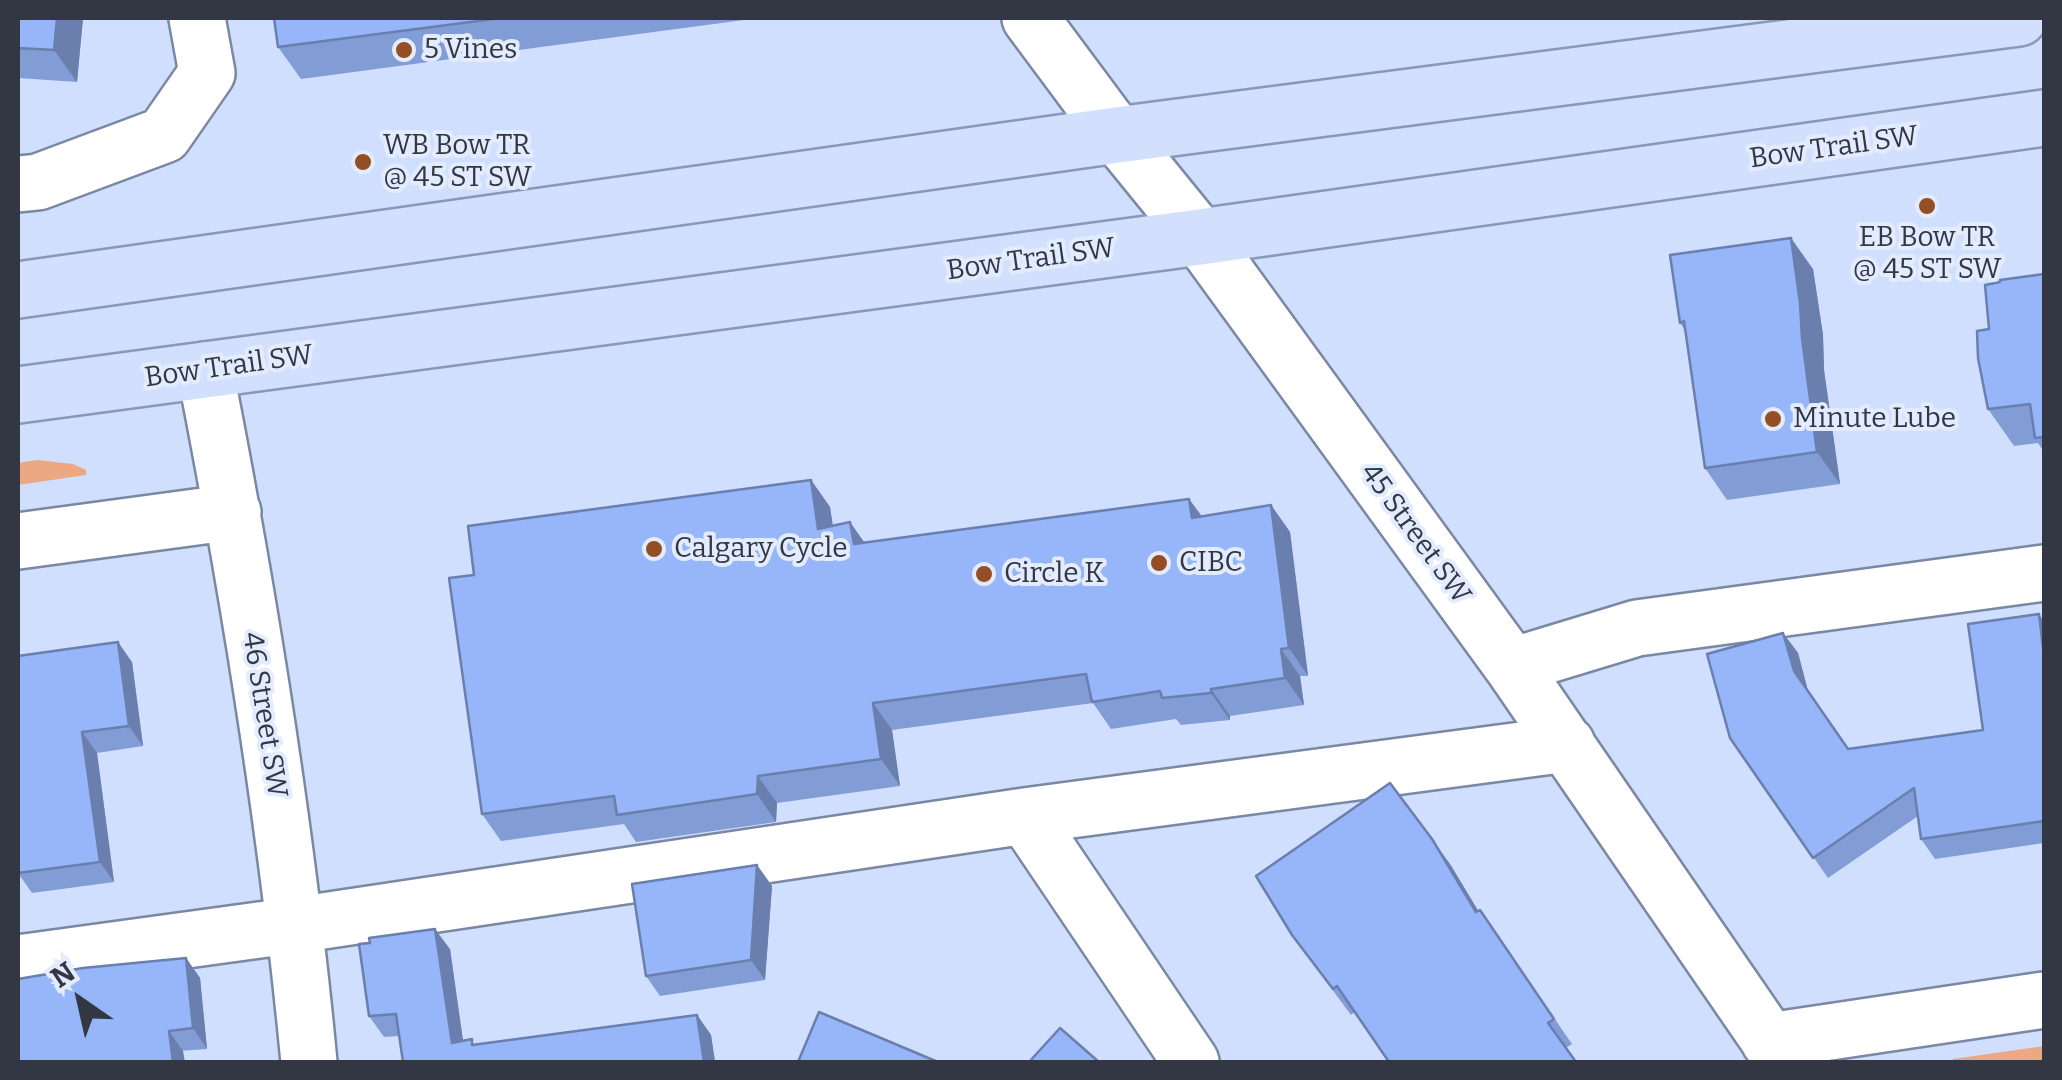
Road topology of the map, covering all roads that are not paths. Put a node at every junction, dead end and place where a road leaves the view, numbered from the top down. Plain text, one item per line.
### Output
1 (197, 18) edge
2 (1030, 18) edge
3 (2019, 18) edge
4 (2044, 118) edge
5 (1117, 135) junction
6 (18, 184) edge
7 (1200, 237) junction
8 (18, 290) edge
9 (206, 370) junction
10 (18, 396) edge
11 (233, 512) junction
12 (18, 541) edge
13 (2044, 573) edge
14 (1512, 666) junction
15 (1566, 744) junction
16 (1025, 816) junction
17 (296, 925) junction
18 (18, 962) edge
19 (2044, 1000) edge
20 (1776, 1052) edge
21 (310, 1062) edge
22 (1191, 1062) edge

1 - 6 street
2 - 5 street, 45 Street SW
3 - 5 main road
4 - 7 main road, Bow Trail SW
5 - 7 street, 45 Street SW
5 - 8 main road
7 - 9 main road, Bow Trail SW
7 - 14 street, 45 Street SW
9 - 10 main road, Bow Trail SW
9 - 11 street, 46 Street SW
11 - 12 street
11 - 17 street, 46 Street SW
13 - 14 street
14 - 15 street, 45 Street SW
15 - 16 street
15 - 20 street, 45 Street SW
16 - 17 street
16 - 22 street
17 - 18 street
17 - 21 street, 46 Street SW
19 - 20 street

